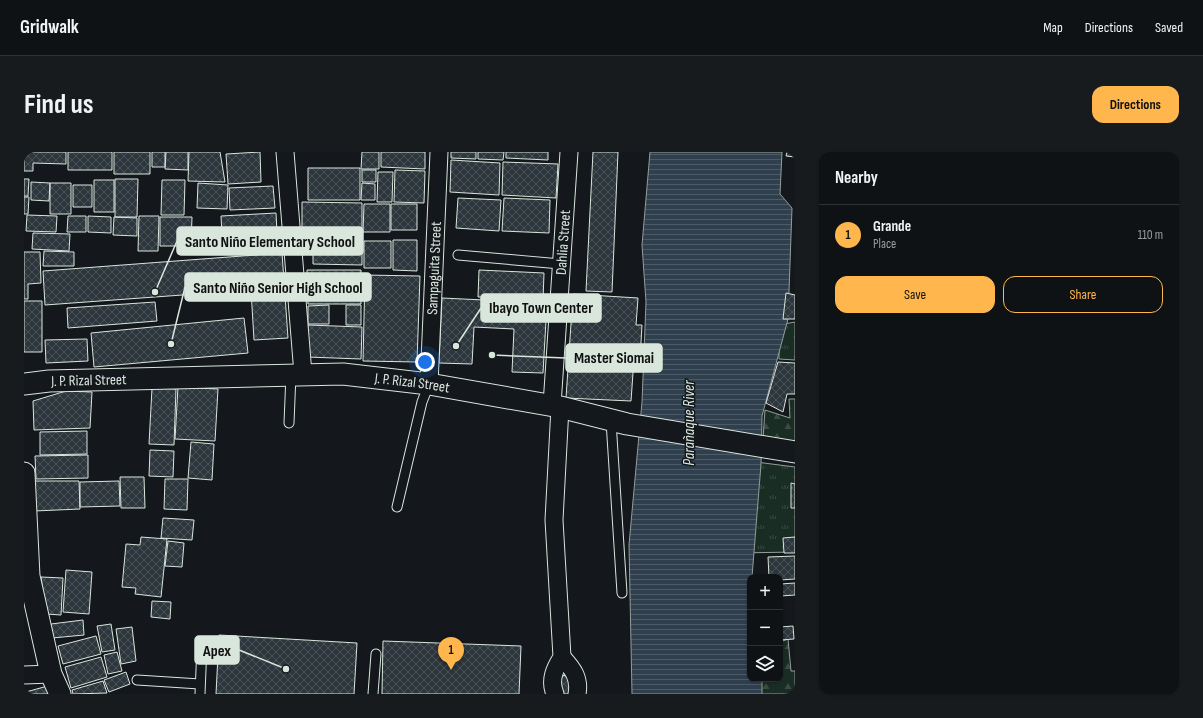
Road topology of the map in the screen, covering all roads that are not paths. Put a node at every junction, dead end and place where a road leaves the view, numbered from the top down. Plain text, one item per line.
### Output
1 (285, 152) edge
2 (439, 152) edge
3 (569, 152) edge
4 (458, 255) dead end
5 (561, 264) junction
6 (297, 374) junction
7 (24, 384) edge
8 (429, 384) junction
9 (556, 406) junction
10 (619, 422) junction
11 (289, 423) dead end
12 (791, 452) edge
13 (24, 473) edge
14 (397, 507) dead end
15 (622, 593) dead end
16 (202, 646) dead end
17 (376, 654) dead end
18 (562, 657) junction
19 (51, 674) junction
20 (24, 675) edge
21 (137, 680) dead end
22 (200, 684) junction
23 (60, 694) edge
24 (200, 694) edge
25 (373, 694) edge
26 (555, 694) edge
27 (578, 694) edge

1 - 6 street
2 - 8 street, Sampaguita Street
3 - 5 street, Dahlia Street
4 - 5 lane
5 - 9 street, Dahlia Street
6 - 7 street, J. P. Rizal Street
6 - 8 street, J. P. Rizal Street
6 - 11 lane
8 - 9 street, J. P. Rizal Street
8 - 14 lane
9 - 10 street, J. P. Rizal Street
9 - 18 street, Dahlia Street
10 - 12 street, J. P. Rizal Street
10 - 15 lane
13 - 19 street
16 - 22 lane
17 - 25 lane
18 - 26 street
18 - 27 street
19 - 20 street
19 - 23 street
21 - 22 lane
22 - 24 lane

